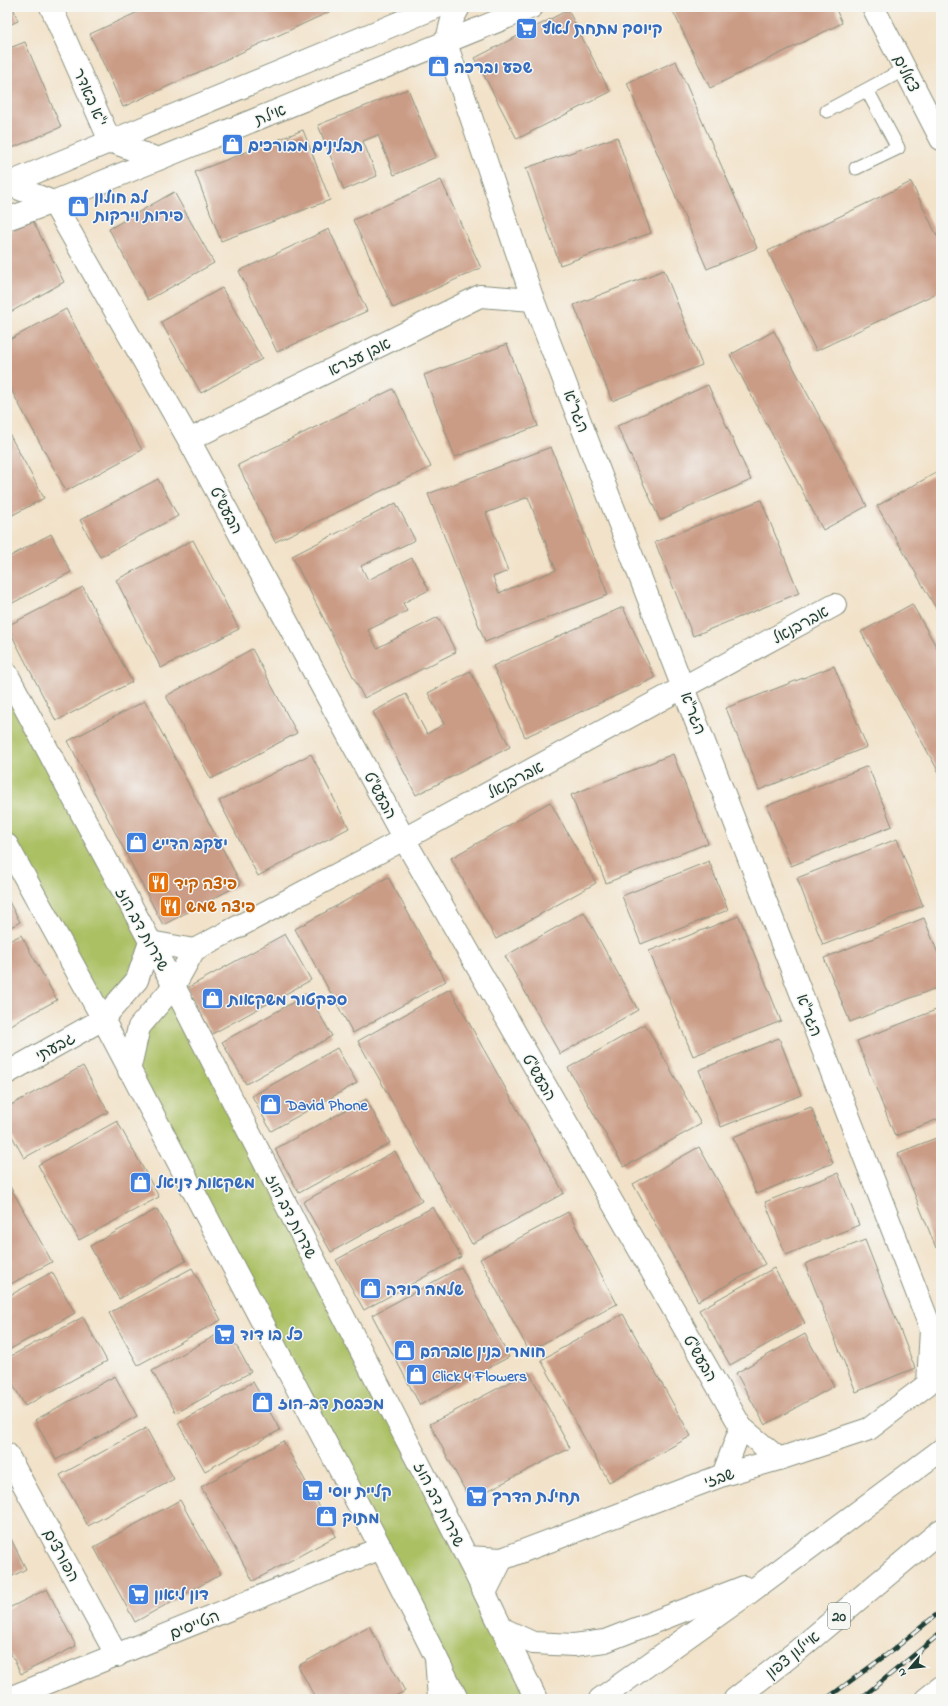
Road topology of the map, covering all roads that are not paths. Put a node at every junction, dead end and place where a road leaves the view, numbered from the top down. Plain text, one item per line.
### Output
1 (51, 7) edge
2 (437, 7) edge
3 (459, 7) edge
4 (532, 7) edge
5 (873, 7) edge
6 (446, 43) junction
7 (905, 69) junction
8 (867, 90) junction
9 (827, 111) dead end
10 (941, 139) edge
11 (110, 141) junction
12 (158, 159) junction
13 (856, 168) dead end
14 (7, 184) edge
15 (53, 202) junction
16 (7, 219) edge
17 (533, 300) junction
18 (189, 440) junction
19 (835, 605) dead end
20 (7, 674) edge
21 (684, 688) junction
22 (404, 839) junction
23 (7, 845) edge
24 (150, 942) junction
25 (194, 950) junction
26 (174, 986) junction
27 (103, 1019) junction
28 (129, 1071) junction
29 (7, 1073) edge
30 (928, 1384) joint
31 (741, 1427) junction
32 (941, 1450) edge
33 (7, 1454) edge
34 (779, 1459) junction
35 (723, 1475) junction
36 (941, 1530) edge
37 (380, 1548) junction
38 (467, 1557) junction
39 (502, 1559) junction
40 (771, 1576) junction
41 (485, 1593) junction
42 (503, 1629) junction
43 (117, 1656) junction
44 (436, 1657) junction
45 (941, 1687) edge
46 (7, 1699) edge
47 (439, 1699) edge
48 (457, 1699) edge
49 (536, 1699) edge
50 (600, 1699) edge
51 (735, 1699) edge
52 (926, 1699) edge

1 - 11 main road, י"א באדר
2 - 11 main road
3 - 6 main road
4 - 6 main road, אילת
5 - 7 main road, צאלים
6 - 12 main road, אילת
6 - 17 main road, הגר"א
7 - 8 lane
7 - 10 main road, צאלים
8 - 9 lane
8 - 13 lane
11 - 12 main road, י"א באדר
11 - 14 main road
12 - 15 main road, אילת
14 - 15 main road
15 - 16 main road, אילת
15 - 18 main road, הבעש"ט
17 - 18 main road, אבן עזרא
17 - 21 main road, הגר"א
18 - 22 main road, הבעש"ט
19 - 21 main road, אברבנאל
20 - 24 main road, שדרות דב הוז
21 - 22 main road, אברבנאל
21 - 30 main road, הגר"א
22 - 25 main road, אברבנאל
22 - 31 main road, הבעש"ט
23 - 27 main road
24 - 25 main road
24 - 26 main road, שדרות דב הוז
24 - 27 main road, גבעתי
25 - 26 main road
26 - 28 main road
26 - 38 main road, שדרות דב הוז
27 - 28 main road
27 - 29 main road, גבעתי
28 - 37 main road
30 - 34 main road, שבזי
31 - 34 main road, הבעש"ט
31 - 35 main road
32 - 40 main road
33 - 43 main road, הפורצים
34 - 35 main road, שבזי
35 - 39 main road, שבזי
36 - 51 main road, איילון צפון / 20
37 - 43 main road, הטייסים
37 - 44 main road
38 - 39 main road, שבזי
38 - 41 main road, שדרות דב הוז
39 - 41 main road
40 - 42 main road
40 - 50 main road
41 - 42 main road, שדרות דב הוז
42 - 49 main road, שדרות דב הוז
43 - 46 main road, הטייסים
44 - 47 main road
44 - 48 main road
45 - 52 main road

